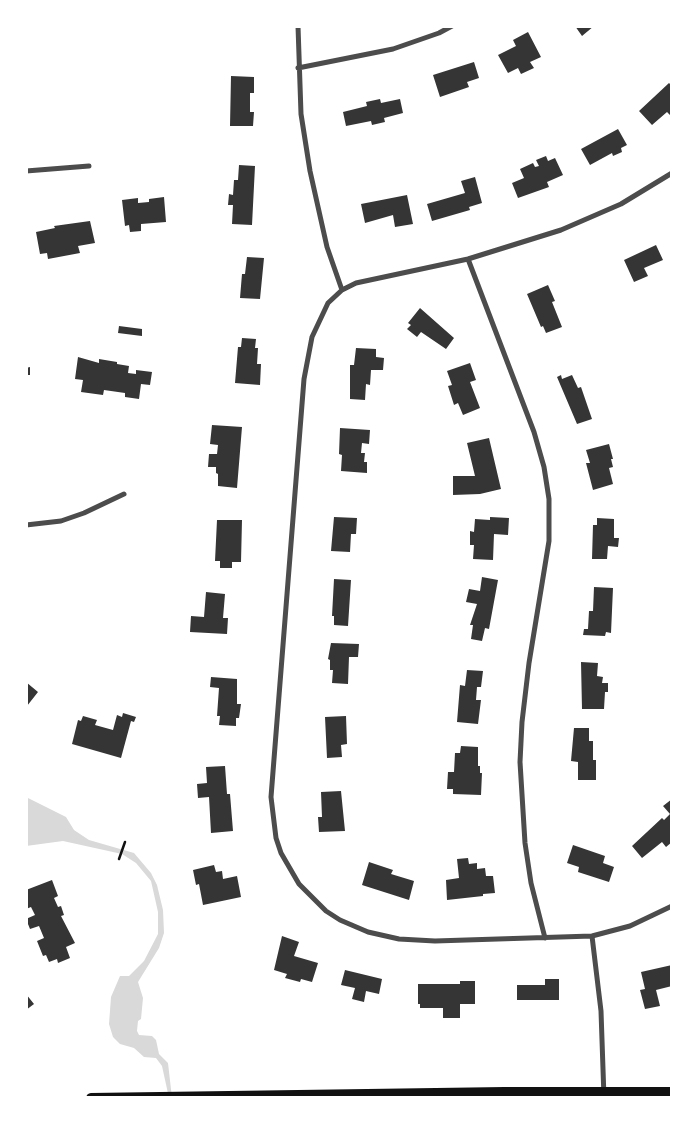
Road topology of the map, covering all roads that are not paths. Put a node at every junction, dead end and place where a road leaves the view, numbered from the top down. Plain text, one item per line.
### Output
1 (298, 26) edge
2 (452, 26) edge
3 (298, 68) junction
4 (89, 166) dead end
5 (26, 171) edge
6 (672, 173) edge
7 (468, 259) junction
8 (342, 290) junction
9 (124, 494) dead end
10 (26, 525) edge
11 (672, 906) edge
12 (592, 936) junction
13 (545, 938) junction
14 (672, 1092) edge
15 (604, 1095) edge
16 (170, 1097) edge
17 (90, 1098) edge

1 - 3 street
2 - 3 street
3 - 8 street
4 - 5 street
6 - 7 street
7 - 8 street
7 - 13 street
8 - 13 street
9 - 10 street
11 - 12 street
12 - 13 street
12 - 15 street
14 - 15 main road
15 - 16 main road
16 - 17 main road

